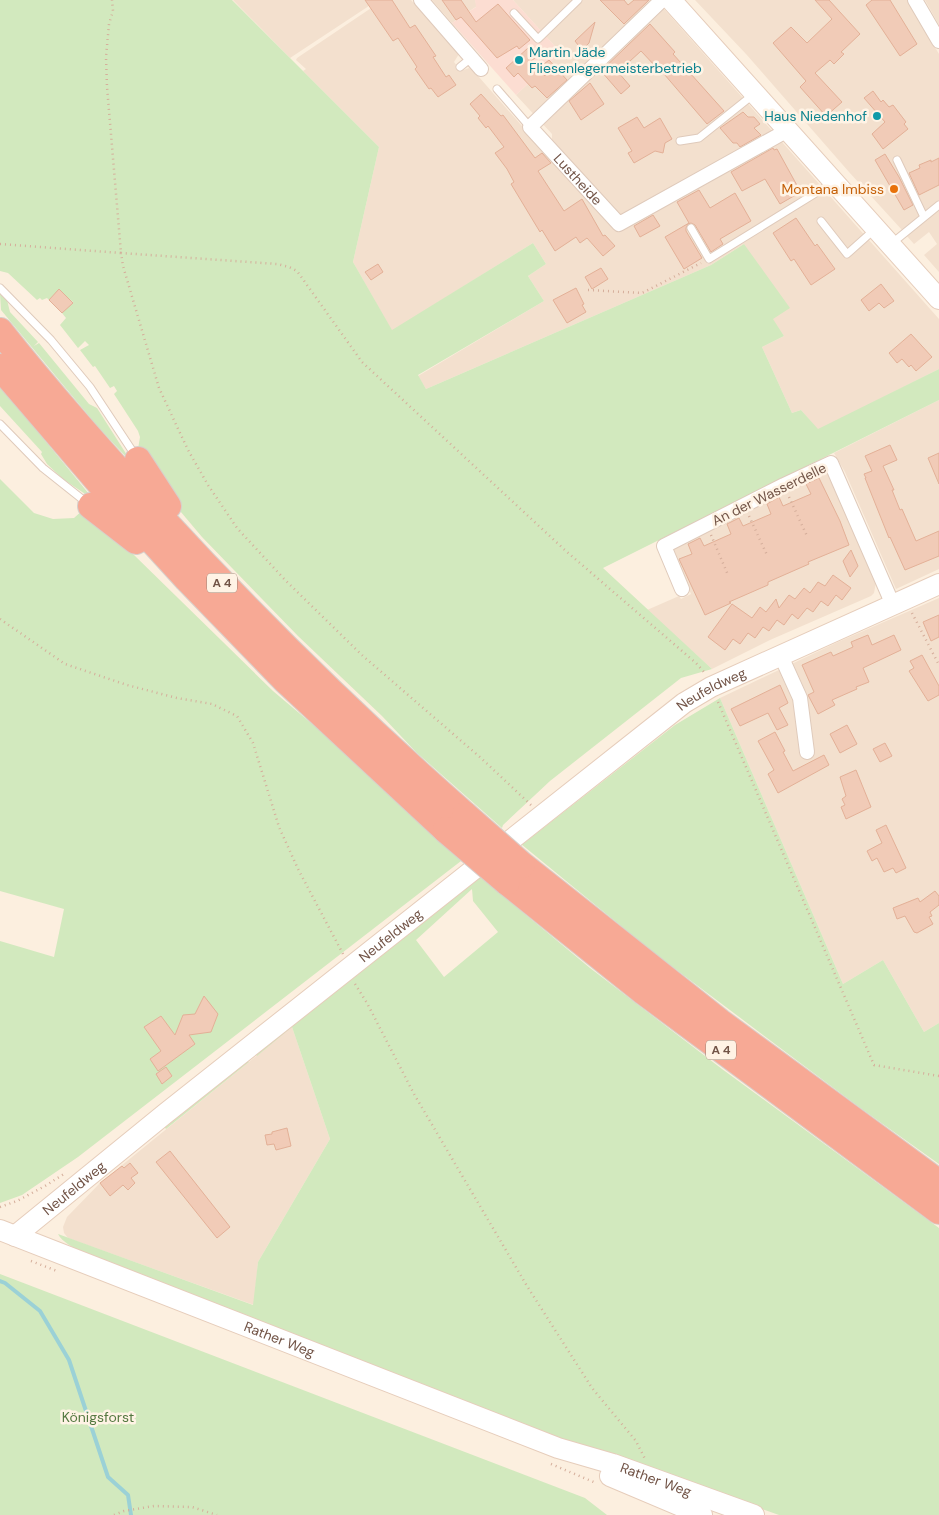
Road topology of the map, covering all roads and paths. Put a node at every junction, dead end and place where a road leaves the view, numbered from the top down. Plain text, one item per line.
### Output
1 (112, 0) edge
2 (421, 0) edge
3 (578, 0) edge
4 (662, 0) edge
5 (671, 0) edge
6 (915, 0) edge
7 (514, 14) dead end
8 (939, 41) edge
9 (471, 58) junction
10 (460, 67) dead end
11 (481, 69) dead end
12 (497, 89) dead end
13 (756, 93) junction
14 (530, 127) junction
15 (788, 130) junction
16 (680, 141) dead end
17 (897, 160) dead end
18 (834, 182) junction
19 (939, 205) edge
20 (924, 217) junction
21 (821, 221) dead end
22 (691, 228) dead end
23 (876, 229) junction
24 (0, 244) edge
25 (890, 245) junction
26 (121, 253) junction
27 (709, 259) junction
28 (0, 288) edge
29 (588, 290) dead end
30 (939, 299) edge
31 (0, 331) edge
32 (0, 367) edge
33 (0, 424) edge
34 (138, 460) joint
35 (784, 485) junction
36 (744, 505) junction
37 (91, 506) joint
38 (706, 524) junction
39 (807, 536) dead end
40 (767, 555) dead end
41 (214, 575) junction
42 (728, 575) dead end
43 (187, 579) junction
44 (939, 584) edge
45 (682, 589) dead end
46 (899, 602) junction
47 (0, 619) edge
48 (781, 656) junction
49 (939, 665) edge
50 (709, 681) junction
51 (807, 752) dead end
52 (541, 816) junction
53 (455, 823) junction
54 (515, 874) junction
55 (348, 969) junction
56 (939, 1076) edge
57 (939, 1183) edge
58 (939, 1211) edge
59 (7, 1233) edge
60 (558, 1448) junction
61 (667, 1484) junction
62 (114, 1515) edge
63 (217, 1515) edge
64 (702, 1515) edge
65 (754, 1515) edge

1 - 26 path
2 - 9 street
3 - 7 lane
4 - 14 street
5 - 13 main road
6 - 8 street
9 - 10 lane
9 - 11 street
12 - 14 lane
13 - 15 main road
13 - 16 lane
14 - 15 street, Lustheide
15 - 18 main road
17 - 20 lane
18 - 23 main road
18 - 27 lane
19 - 20 lane
20 - 25 lane
21 - 23 lane
22 - 27 lane
23 - 25 main road
24 - 26 path
25 - 30 main road
26 - 50 path
26 - 52 path
27 - 29 path
28 - 34 lane
31 - 41 highway, A 4
32 - 43 highway, A 4
33 - 37 lane
34 - 41 highway
35 - 36 street, An der Wasserdelle
35 - 39 path
35 - 46 street, An der Wasserdelle
36 - 38 street, An der Wasserdelle
36 - 40 path
37 - 43 highway
38 - 42 path
38 - 45 street, An der Wasserdelle
41 - 53 highway, A 4
43 - 53 highway, A 4
44 - 46 main road, Neufeldweg
46 - 48 main road, Neufeldweg
46 - 49 path
47 - 55 path
48 - 50 main road, Neufeldweg
48 - 51 street
50 - 52 main road, Neufeldweg
50 - 56 path
52 - 55 main road, Neufeldweg
53 - 54 highway, A 4, bridge
54 - 57 highway, A 4
54 - 58 highway, A 4
55 - 59 main road, Neufeldweg
55 - 61 path
59 - 60 main road, Rather Weg
60 - 61 main road, Rather Weg
60 - 64 main road, Rather Weg
61 - 65 main road, Rather Weg
62 - 63 path

